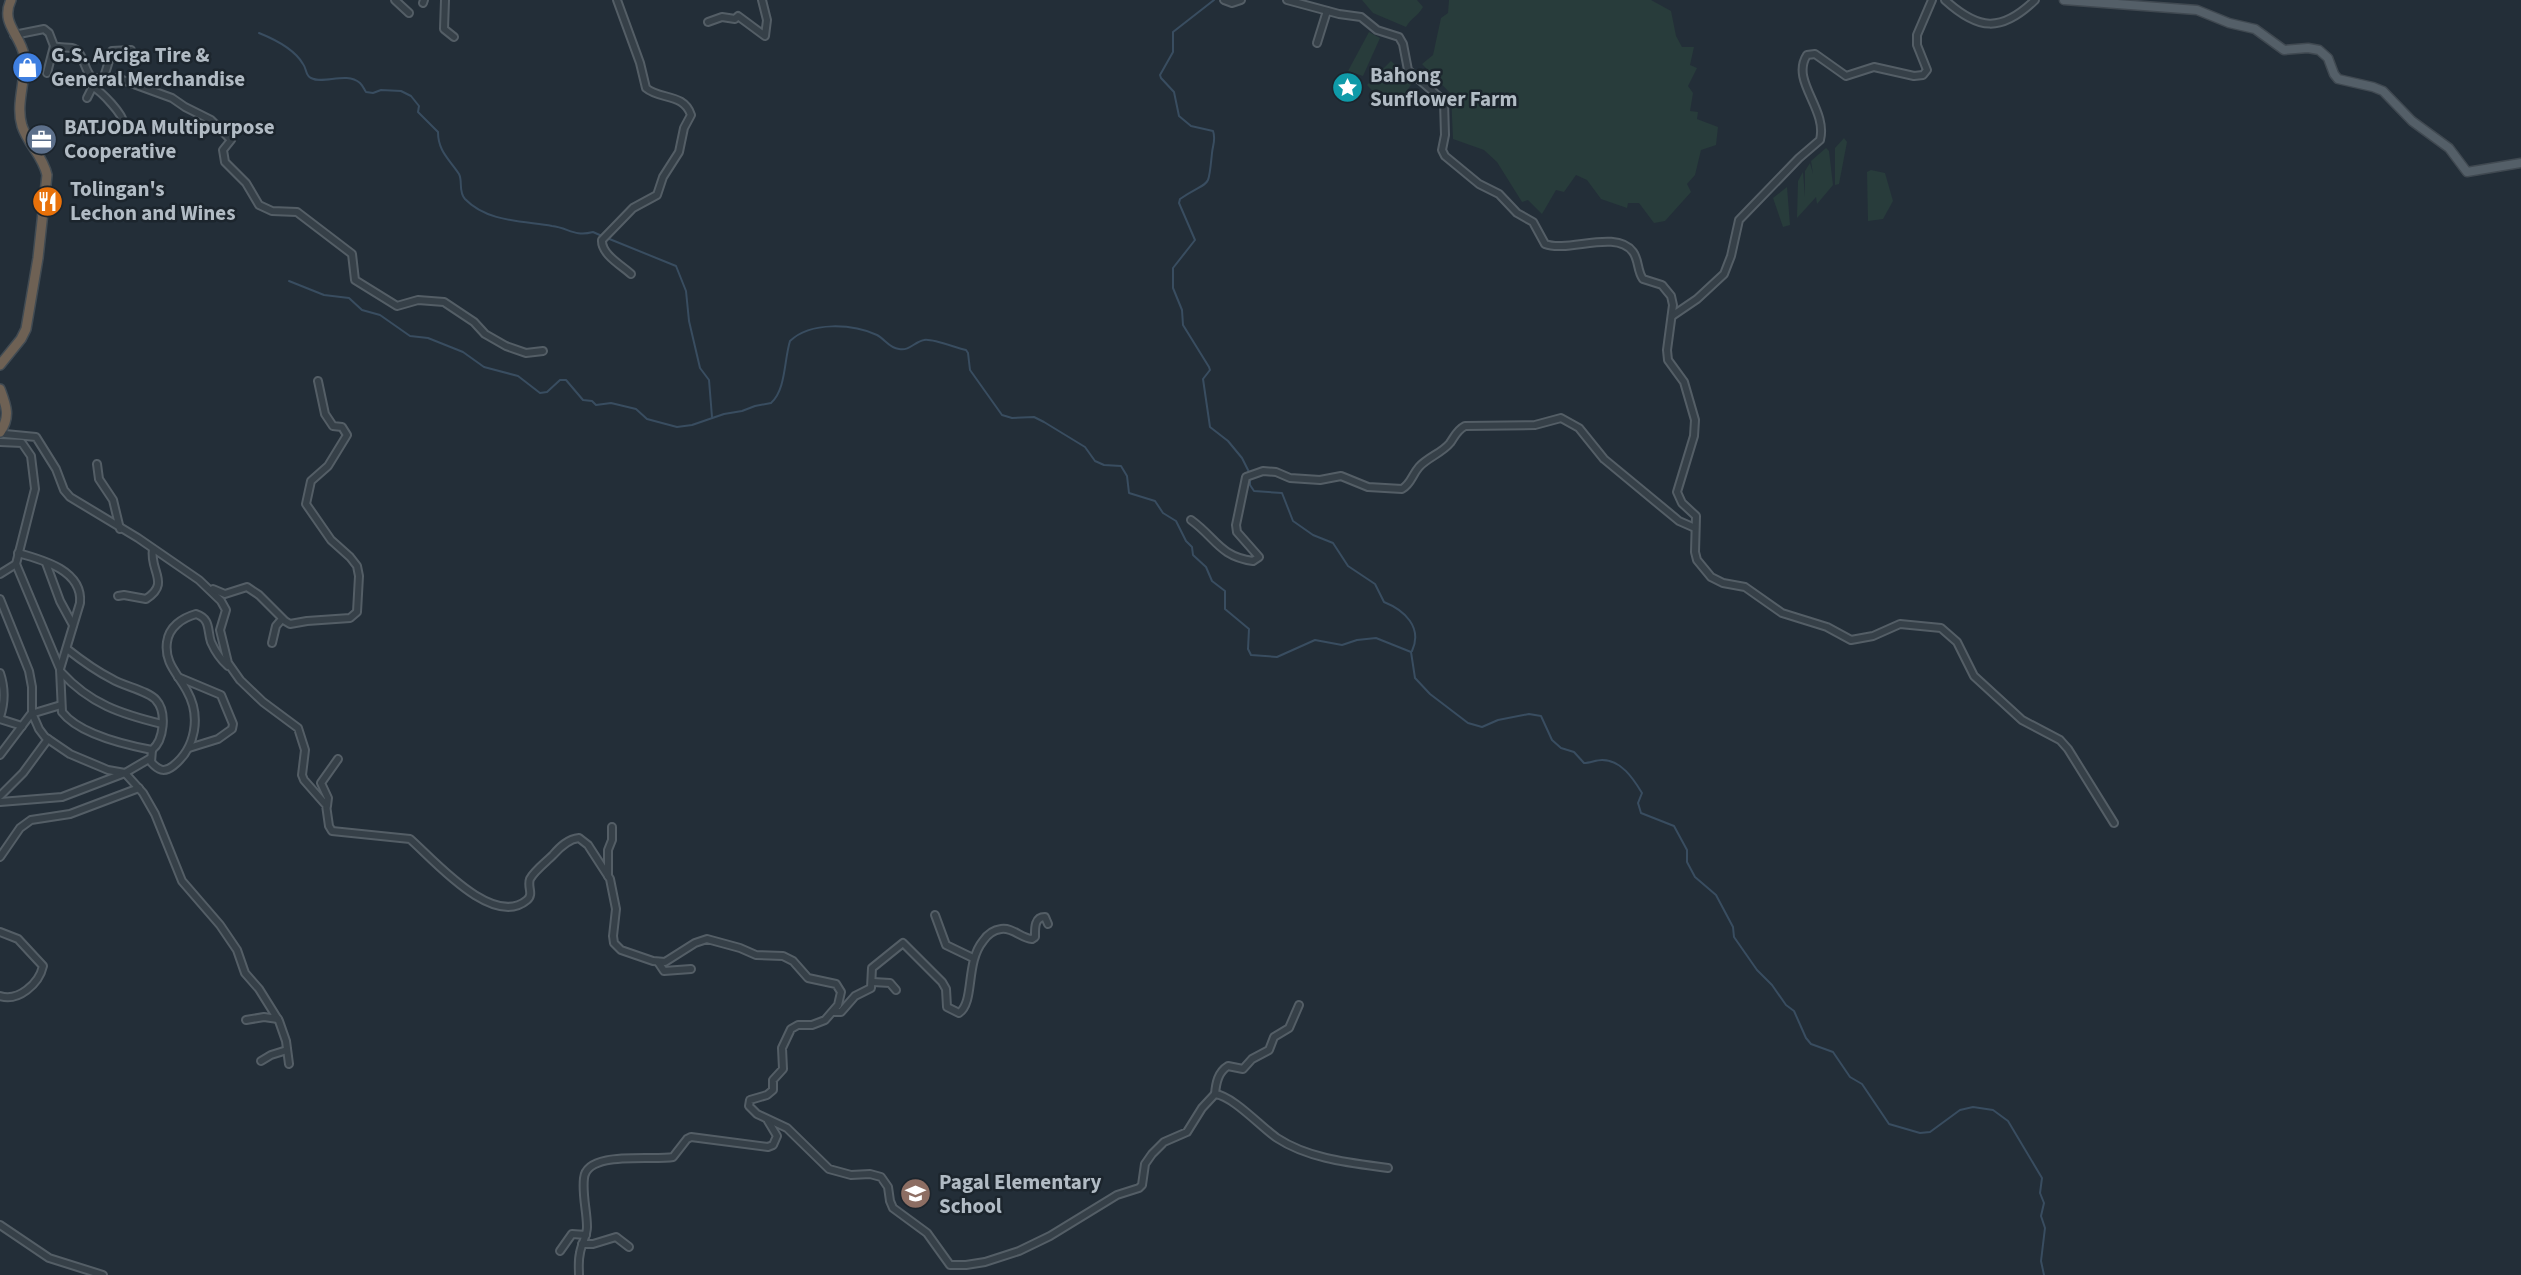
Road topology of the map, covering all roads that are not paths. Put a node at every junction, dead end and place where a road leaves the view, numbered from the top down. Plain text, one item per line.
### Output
1 (11, 0) edge
2 (395, 0) edge
3 (445, 0) edge
4 (617, 0) edge
5 (762, 0) edge
6 (1224, 0) edge
7 (1241, 0) edge
8 (1287, 0) edge
9 (1932, 0) edge
10 (1945, 0) edge
11 (2035, 0) edge
12 (2064, 0) edge
13 (1327, 10) junction
14 (409, 13) dead end
15 (708, 22) dead end
16 (14, 35) junction
17 (454, 37) dead end
18 (1317, 43) dead end
19 (54, 46) junction
20 (131, 50) dead end
21 (47, 73) dead end
22 (104, 77) junction
23 (92, 78) junction
24 (93, 87) junction
25 (87, 98) dead end
26 (124, 124) dead end
27 (2521, 163) edge
28 (631, 274) dead end
29 (1672, 316) junction
30 (543, 351) dead end
31 (0, 365) edge
32 (318, 381) dead end
33 (0, 389) edge
34 (0, 432) edge
35 (0, 442) edge
36 (97, 464) dead end
37 (1191, 520) dead end
38 (1695, 528) junction
39 (120, 529) junction
40 (153, 549) junction
41 (19, 552) junction
42 (46, 563) junction
43 (16, 564) junction
44 (0, 574) edge
45 (206, 585) junction
46 (118, 597) dead end
47 (0, 599) edge
48 (282, 619) junction
49 (73, 625) junction
50 (272, 643) dead end
51 (66, 649) junction
52 (231, 668) junction
53 (60, 670) junction
54 (0, 673) edge
55 (177, 677) junction
56 (61, 705) junction
57 (32, 713) junction
58 (0, 718) edge
59 (162, 724) junction
60 (22, 726) junction
61 (48, 739) junction
62 (189, 748) junction
63 (152, 750) junction
64 (0, 755) edge
65 (149, 759) junction
66 (338, 759) dead end
67 (125, 773) junction
68 (139, 788) junction
69 (0, 796) edge
70 (0, 802) edge
71 (327, 807) junction
72 (2114, 823) dead end
73 (612, 827) dead end
74 (0, 857) edge
75 (608, 877) junction
76 (935, 915) dead end
77 (1048, 924) dead end
78 (0, 932) edge
79 (973, 958) junction
80 (658, 962) junction
81 (691, 969) dead end
82 (873, 982) junction
83 (896, 990) dead end
84 (0, 996) edge
85 (1299, 1005) dead end
86 (833, 1012) junction
87 (278, 1019) junction
88 (246, 1020) dead end
89 (288, 1051) junction
90 (261, 1061) dead end
91 (289, 1064) dead end
92 (1215, 1094) junction
93 (767, 1119) junction
94 (1388, 1168) dead end
95 (0, 1225) edge
96 (0, 1235) edge
97 (586, 1235) junction
98 (13, 1236) junction
99 (582, 1244) junction
100 (629, 1247) dead end
101 (560, 1251) dead end
102 (103, 1275) edge
103 (579, 1275) edge

1 - 16 highway
2 - 14 street
3 - 17 street
4 - 28 street
5 - 15 street
6 - 7 street
8 - 13 street
9 - 29 street
10 - 11 street
12 - 27 main road
13 - 18 street
13 - 29 street
16 - 19 street
16 - 31 highway
19 - 21 street
19 - 23 street
20 - 22 street
22 - 23 street
22 - 30 street
23 - 24 street
24 - 25 street
24 - 26 street
29 - 38 street
32 - 48 street
33 - 34 highway
34 - 39 street
35 - 41 street
36 - 39 street
37 - 38 street
38 - 72 street
39 - 40 street
40 - 45 street
40 - 46 street
41 - 42 street
41 - 43 street
42 - 49 street
42 - 49 street
43 - 44 street
43 - 53 street
45 - 48 street
45 - 52 street
47 - 57 street
48 - 50 street
49 - 51 street
51 - 53 street
51 - 59 street
52 - 55 street
52 - 71 street
53 - 56 street
53 - 59 street
54 - 58 street
55 - 62 street
55 - 62 street
56 - 57 street
56 - 63 street
57 - 60 street
57 - 61 street
58 - 60 street
59 - 63 street
60 - 64 street
61 - 67 street
61 - 69 street
62 - 65 street
63 - 65 street
65 - 67 street
66 - 71 street
67 - 68 street
67 - 70 street
68 - 74 street
68 - 87 street
71 - 75 street
73 - 75 street
75 - 80 street
76 - 79 street
77 - 79 street
78 - 84 street
79 - 82 street
80 - 81 street
80 - 86 street
82 - 83 street
82 - 86 street
85 - 92 street
86 - 93 street
87 - 88 street
87 - 89 street
89 - 90 street
89 - 91 street
92 - 93 street
92 - 94 street
93 - 97 street
95 - 98 street
96 - 98 street
97 - 99 street
97 - 101 street
98 - 102 street
99 - 100 street
99 - 103 street

